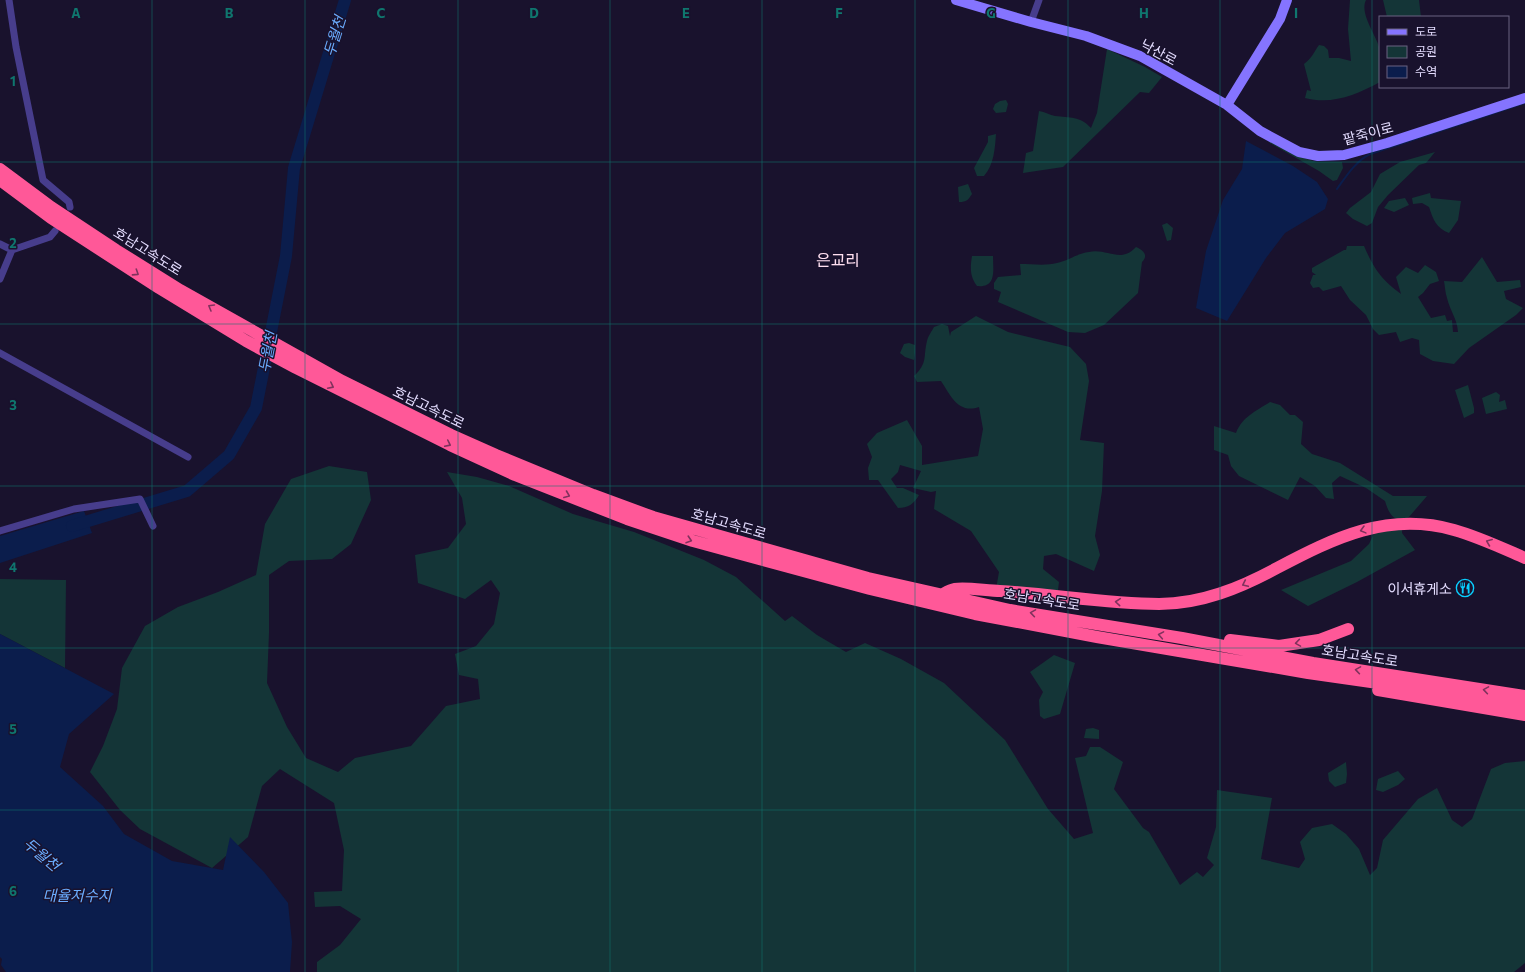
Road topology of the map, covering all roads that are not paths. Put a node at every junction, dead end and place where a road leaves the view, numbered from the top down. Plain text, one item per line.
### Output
1 (9, 0) edge
2 (956, 0) edge
3 (1039, 0) edge
4 (1287, 0) edge
5 (1031, 22) junction
6 (1525, 98) edge
7 (1227, 105) junction
8 (0, 169) edge
9 (0, 180) edge
10 (70, 207) dead end
11 (55, 231) dead end
12 (0, 244) edge
13 (12, 250) junction
14 (0, 279) edge
15 (0, 353) edge
16 (296, 362) junction
17 (188, 457) dead end
18 (153, 526) dead end
19 (0, 531) edge
20 (1525, 558) edge
21 (941, 595) junction
22 (1348, 629) dead end
23 (1182, 638) junction
24 (1308, 673) junction
25 (1525, 696) edge
26 (1525, 707) edge
27 (1525, 715) edge

1 - 10 street
2 - 5 street, 낙산로
3 - 5 street
4 - 7 street
5 - 7 street, 낙산로
6 - 7 street, 팥죽이로
16 -> 8 highway, 호남고속도로
9 -> 16 highway, 호남고속도로
11 - 13 street
12 - 13 street
13 - 14 street
15 - 17 street
16 - 21 highway, 호남고속도로
16 -> 24 highway, 호남고속도로
18 - 19 street
20 -> 21 highway
23 -> 21 highway, 호남고속도로
22 -> 23 highway
25 -> 23 highway, 호남고속도로
24 - 26 highway, 호남고속도로
24 - 27 highway

